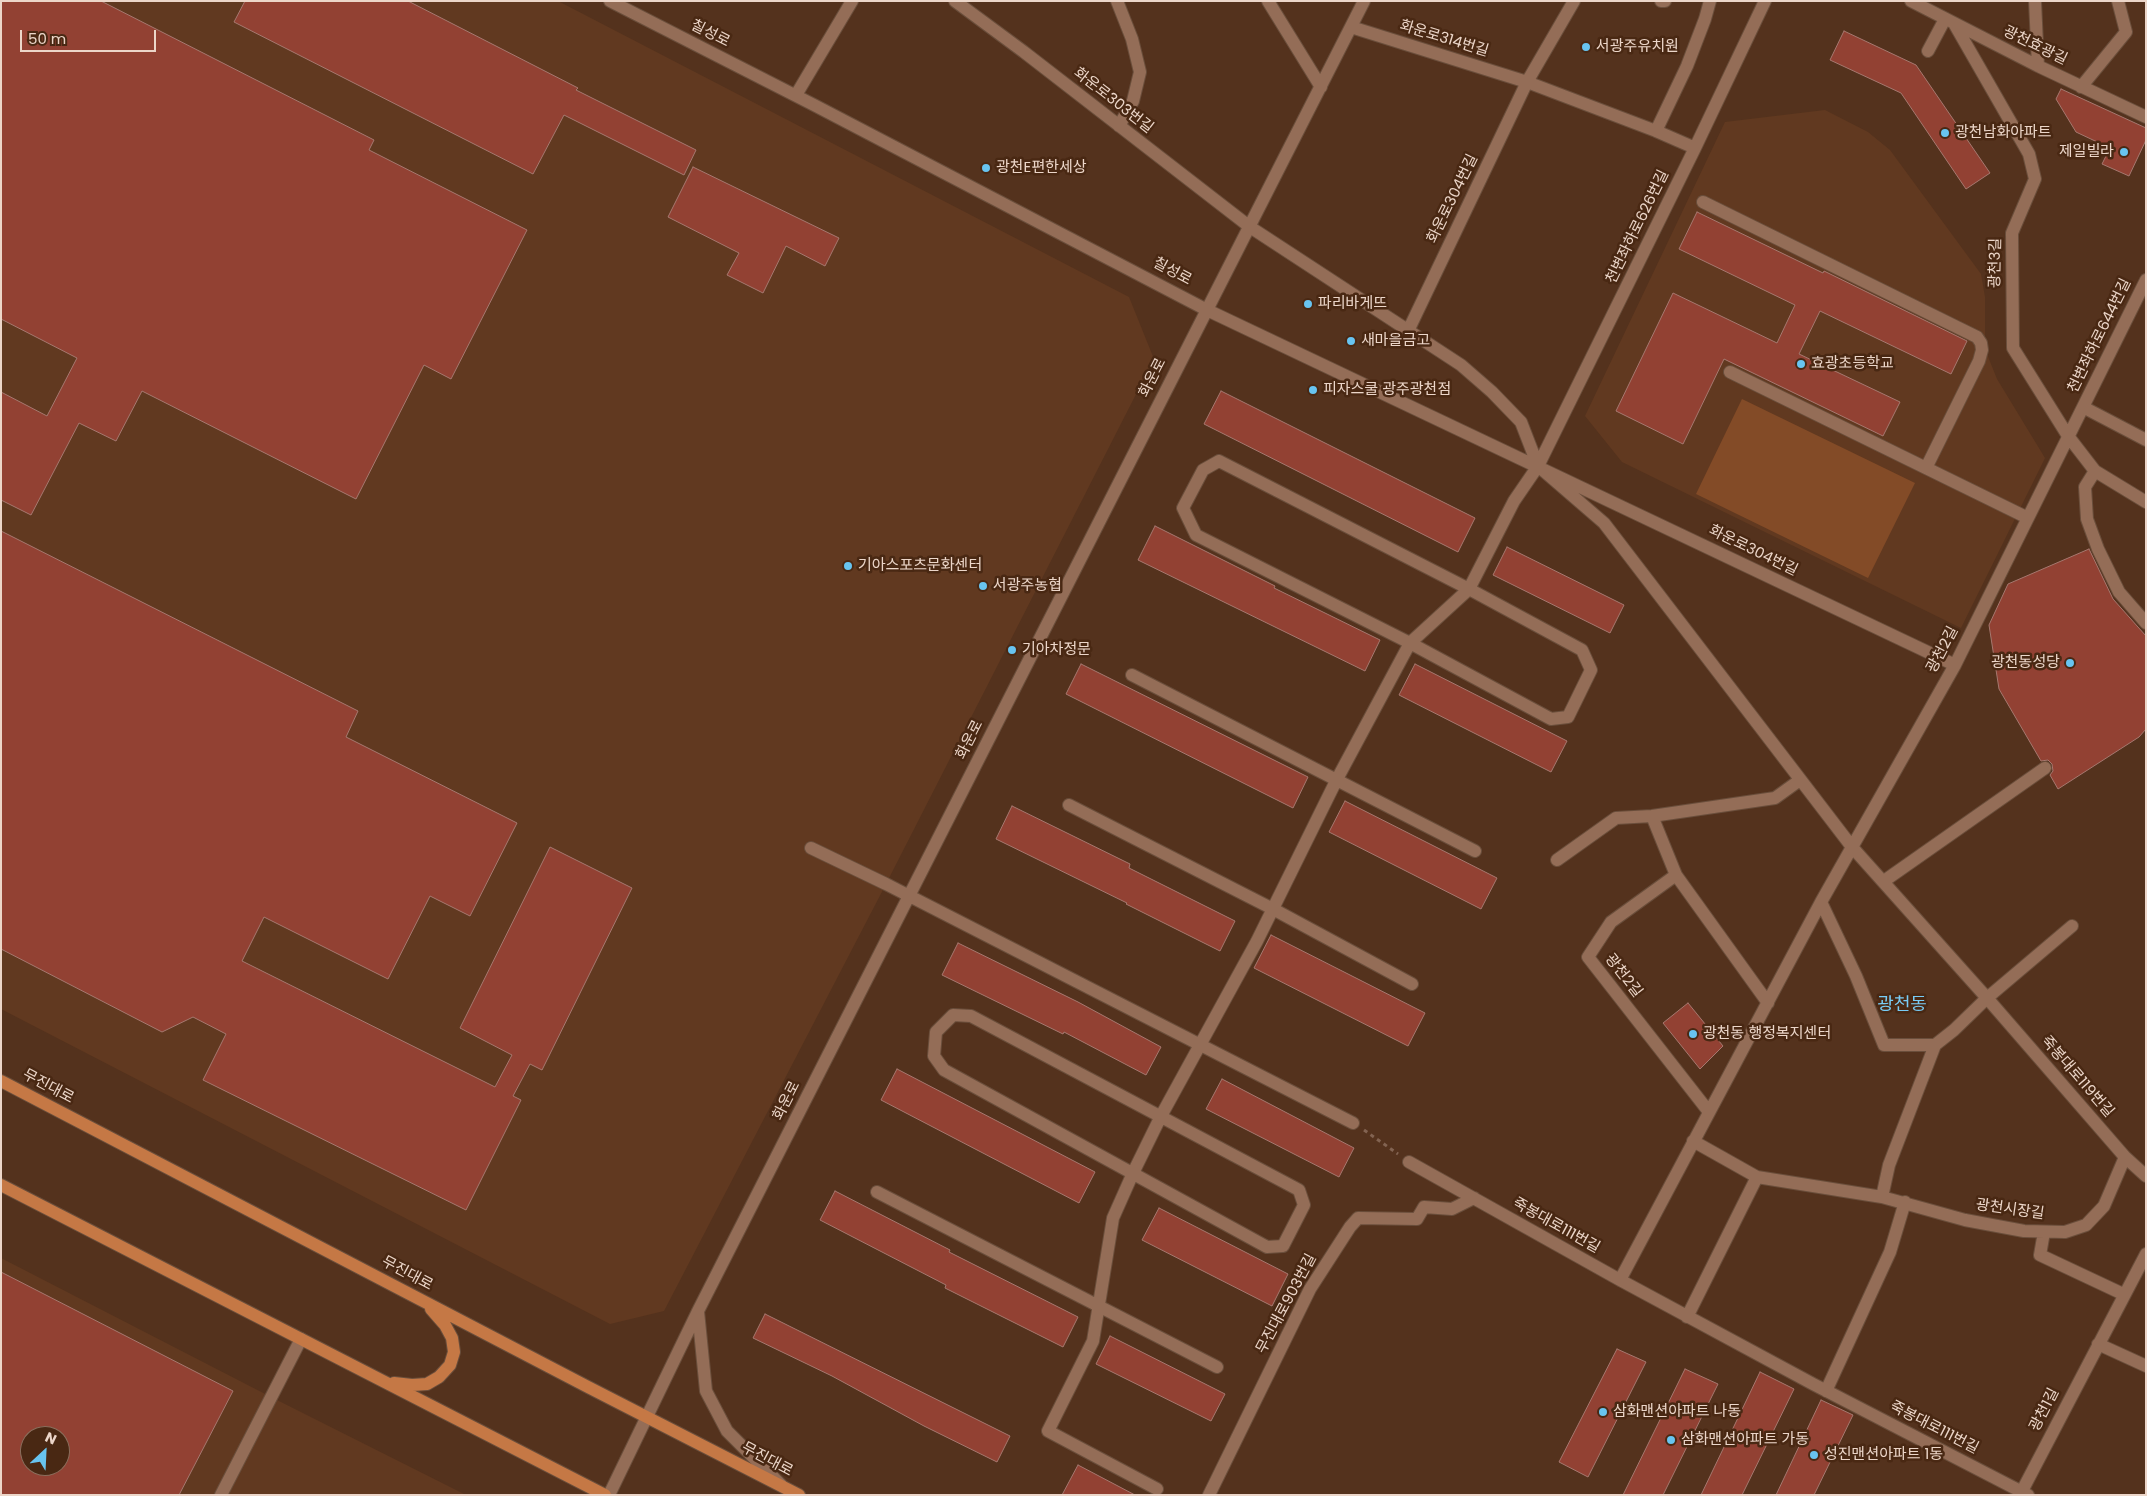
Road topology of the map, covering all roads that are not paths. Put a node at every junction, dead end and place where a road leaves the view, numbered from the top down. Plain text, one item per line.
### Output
1 (610, 1) edge
2 (852, 1) edge
3 (955, 1) edge
4 (1118, 1) edge
5 (1268, 1) edge
6 (1364, 1) edge
7 (1574, 1) edge
8 (1661, 1) edge
9 (1665, 1) edge
10 (1710, 1) edge
11 (1765, 1) edge
12 (1911, 1) edge
13 (2035, 1) edge
14 (2118, 1) edge
15 (1950, 22) junction
16 (1351, 27) junction
17 (1928, 51) dead end
18 (2038, 66) junction
19 (1527, 82) junction
20 (2081, 86) junction
21 (1321, 87) junction
22 (796, 96) junction
23 (2146, 117) edge
24 (1119, 126) junction
25 (1656, 131) junction
26 (1695, 148) junction
27 (1703, 202) dead end
28 (1250, 227) junction
29 (2146, 280) edge
30 (1207, 310) junction
31 (1408, 331) junction
32 (1730, 372) dead end
33 (2083, 407) junction
34 (2068, 436) junction
35 (2146, 440) edge
36 (1538, 466) junction
37 (1926, 468) junction
38 (2094, 471) junction
39 (2146, 502) edge
40 (2028, 518) junction
41 (1469, 589) junction
42 (2146, 623) edge
43 (1410, 643) junction
44 (1955, 665) junction
45 (1132, 675) dead end
46 (2045, 768) dead end
47 (1800, 780) junction
48 (1336, 781) junction
49 (1069, 805) dead end
50 (1652, 816) junction
51 (1852, 847) junction
52 (811, 848) dead end
53 (1475, 851) dead end
54 (1557, 860) dead end
55 (1676, 875) junction
56 (1884, 881) junction
57 (909, 896) junction
58 (1821, 902) junction
59 (1273, 909) junction
60 (2072, 926) dead end
61 (1412, 984) dead end
62 (1987, 998) junction
63 (1768, 1003) junction
64 (1200, 1043) junction
65 (1935, 1046) junction
66 (1, 1081) edge
67 (1709, 1112) junction
68 (1161, 1116) junction
69 (1354, 1123) road end
70 (1693, 1141) junction
71 (2125, 1157) junction
72 (1409, 1162) road end
73 (1132, 1172) junction
74 (2146, 1176) edge
75 (1756, 1177) junction
76 (1, 1184) edge
77 (877, 1192) dead end
78 (1882, 1197) junction
79 (1474, 1198) junction
80 (1905, 1202) junction
81 (2044, 1232) junction
82 (2146, 1254) edge
83 (1620, 1280) junction
84 (2124, 1294) junction
85 (421, 1300) junction
86 (1099, 1305) junction
87 (698, 1311) junction
88 (1687, 1317) junction
89 (301, 1339) junction
90 (2098, 1344) junction
91 (2146, 1366) edge
92 (1217, 1367) dead end
93 (387, 1383) junction
94 (1826, 1391) junction
95 (647, 1416) junction
96 (783, 1486) junction
97 (1157, 1489) dead end
98 (2025, 1493) edge
99 (221, 1495) edge
100 (605, 1495) edge
101 (609, 1495) edge
102 (799, 1495) edge
103 (1210, 1495) edge

1 - 22 street, 칠성로
2 - 22 street
3 - 24 street, 화운로303번길
4 - 24 street
5 - 21 street
6 - 16 street, 화운로
7 - 19 street
8 - 9 street
10 - 25 street
11 - 26 street, 천변좌하로626번길
12 - 15 street, 광천효광길
13 - 18 street
14 - 20 street
15 - 17 street
15 - 18 street, 광천효광길
15 - 34 street, 광천3길
16 - 19 street, 화운로314번길
16 - 21 street, 화운로
18 - 20 street, 광천효광길
19 - 25 street, 화운로314번길
19 - 31 street, 화운로304번길
20 - 23 street, 광천효광길
21 - 28 street, 화운로
22 - 30 street, 칠성로
24 - 28 street, 화운로303번길
25 - 26 street, 화운로314번길
26 - 36 street, 천변좌하로626번길
27 - 37 street
28 - 30 street, 화운로
28 - 31 street
29 - 33 street, 천변좌하로644번길
30 - 36 street, 칠성로
30 - 57 street, 화운로
31 - 36 street
32 - 37 street
33 - 34 street, 광천2길
33 - 35 street
34 - 38 street, 광천3길
34 - 40 street, 광천2길
36 - 41 street, 천변좌하로626번길
36 - 44 street, 화운로304번길
36 - 47 street
37 - 40 street
38 - 39 street, 광천3길
38 - 42 street
40 - 44 street, 광천2길
41 - 43 street
41 - 43 street
41 - 43 street
43 - 48 street
44 - 51 street, 광천2길
45 - 48 street
46 - 56 street
47 - 50 street
47 - 51 street
48 - 53 street
48 - 59 street
49 - 59 street
50 - 54 street
50 - 55 street
51 - 56 street, 죽봉대로119번길
51 - 58 street, 광천2길
52 - 57 street
55 - 63 street
55 - 67 street, 광천2길
56 - 62 street, 죽봉대로119번길
57 - 64 street
57 - 87 street, 화운로
58 - 63 street, 광천2길
58 - 65 street
59 - 61 street
59 - 64 street
60 - 62 street
62 - 65 street
62 - 71 street, 죽봉대로119번길
63 - 67 street, 광천2길
64 - 68 street
64 - 69 street
65 - 78 street
66 - 85 main road, 무진대로
67 - 70 street, 광천2길
68 - 73 street
68 - 73 street
68 - 73 street
70 - 75 street, 광천시장길
70 - 83 street, 광천2길
71 - 74 street, 죽봉대로119번길
71 - 81 street, 광천시장길
72 - 79 street, 죽봉대로111번길
73 - 86 street
75 - 78 street, 광천시장길
75 - 88 street
76 - 89 main road
77 - 86 street
78 - 80 street, 광천시장길
79 - 83 street, 죽봉대로111번길
79 - 103 street, 무진대로903번길
80 - 81 street, 광천시장길
80 - 94 street
81 - 84 street
82 - 84 street, 광천1길
83 - 88 street, 죽봉대로111번길
84 - 90 street, 광천1길
85 - 93 main road
85 - 95 main road, 무진대로
86 - 92 street
86 - 97 street
87 - 95 street, 화운로
87 - 96 street
88 - 94 street, 죽봉대로111번길
89 - 93 main road
89 - 99 street
90 - 91 street
90 - 98 street, 광천1길
93 - 100 main road
94 - 98 street, 죽봉대로111번길
95 - 96 main road, 무진대로
95 - 101 street, 화운로
96 - 102 main road, 무진대로

